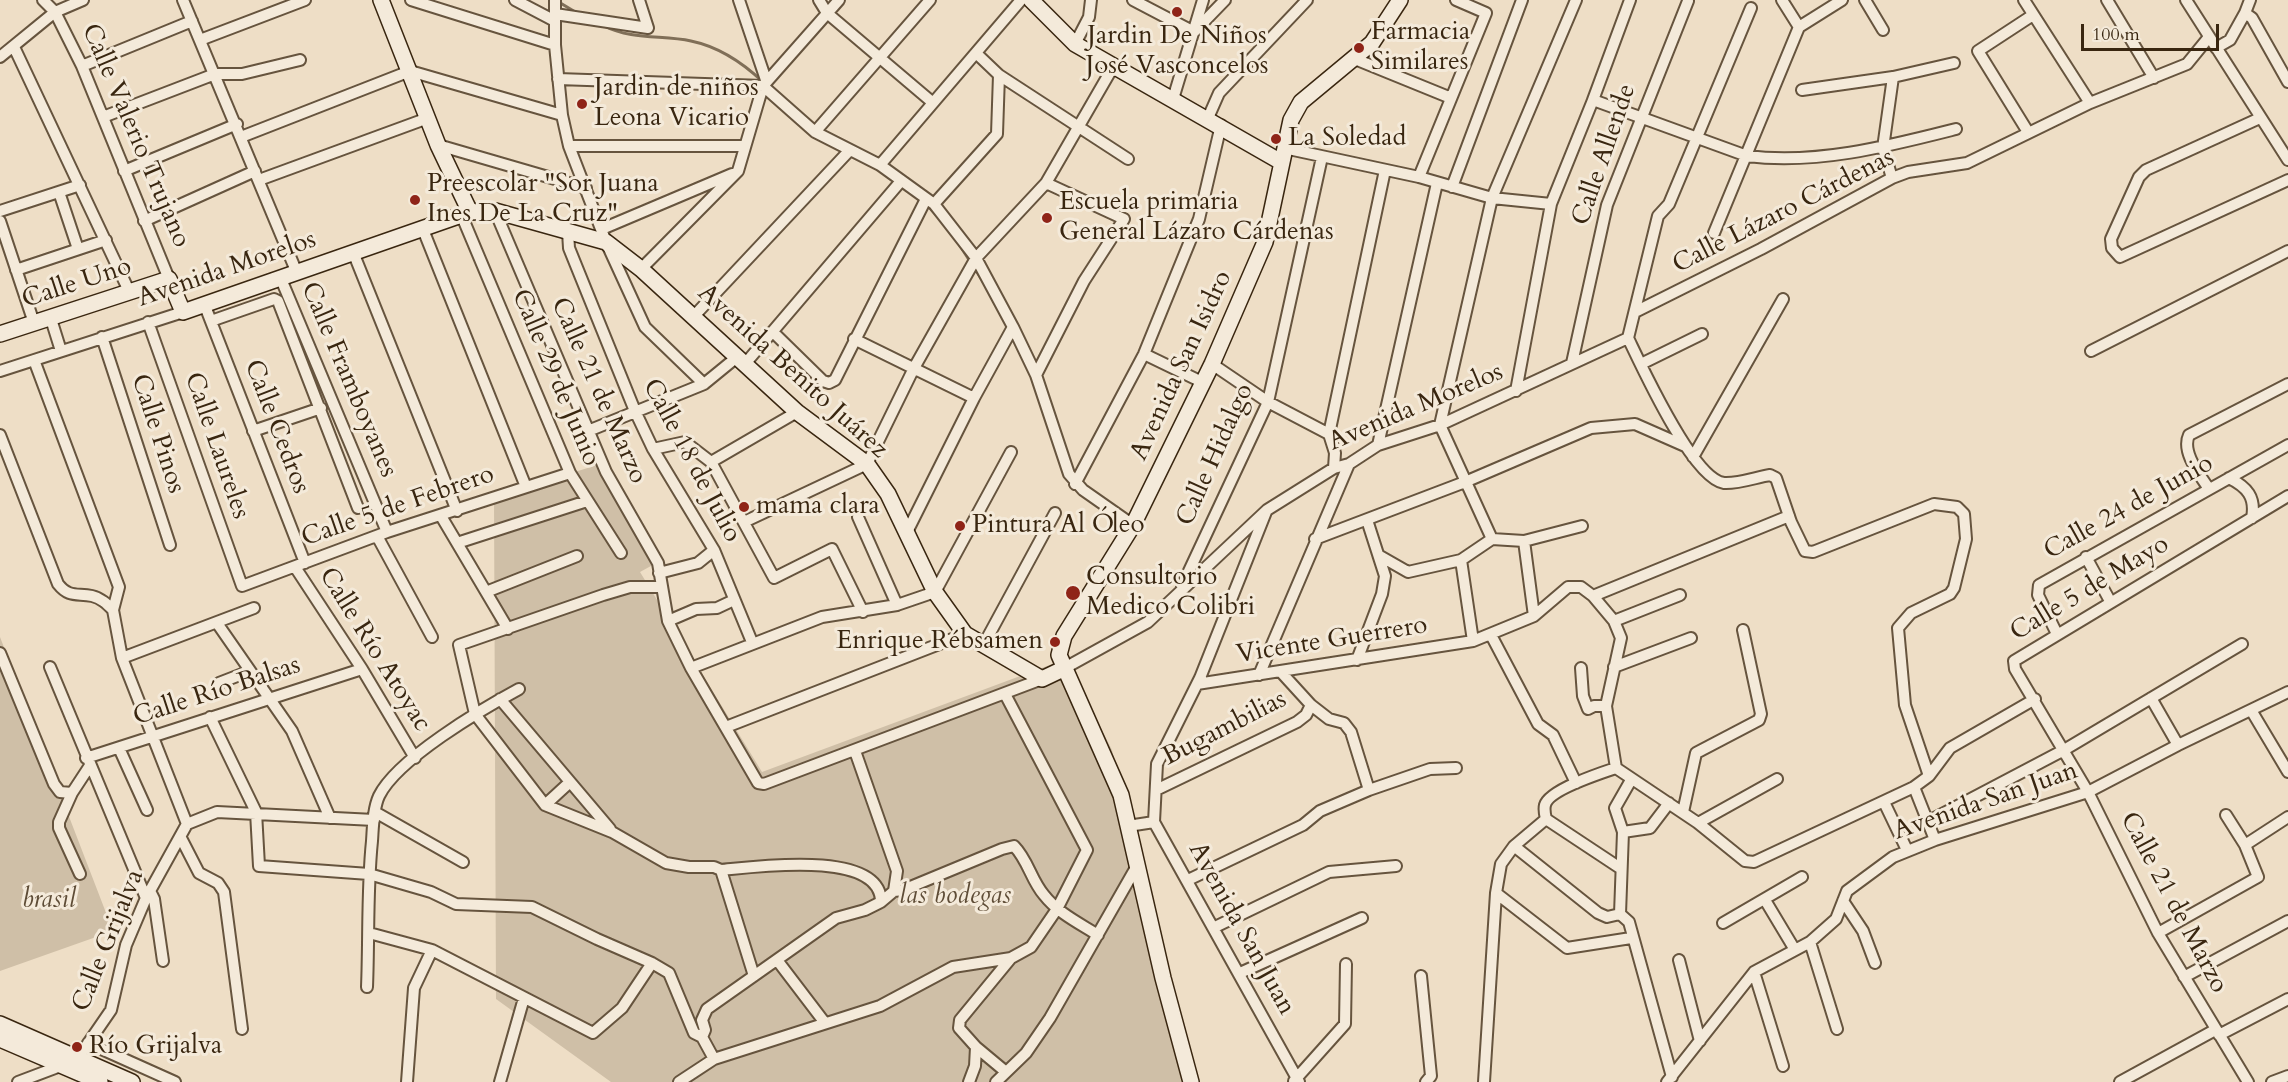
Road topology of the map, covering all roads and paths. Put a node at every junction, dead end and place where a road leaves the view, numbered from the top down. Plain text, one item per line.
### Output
1 (43, 0) edge
2 (83, 0) edge
3 (183, 0) edge
4 (305, 0) edge
5 (381, 0) edge
6 (411, 0) edge
7 (515, 0) edge
8 (555, 0) edge
9 (639, 0) edge
10 (739, 0) edge
11 (819, 0) edge
12 (839, 0) edge
13 (930, 0) edge
14 (1021, 0) edge
15 (1030, 0) edge
16 (1090, 0) edge
17 (1133, 0) edge
18 (1203, 0) edge
19 (1225, 0) edge
20 (1307, 0) edge
21 (1400, 0) edge
22 (1456, 0) edge
23 (1522, 0) edge
24 (1576, 0) edge
25 (1630, 0) edge
26 (1782, 0) edge
27 (1842, 0) edge
28 (1865, 0) edge
29 (2024, 0) edge
30 (2107, 0) edge
31 (2186, 0) edge
32 (2250, 0) edge
33 (1688, 1) edge
34 (1471, 3) edge
35 (1751, 8) dead end
36 (55, 12) junction
37 (827, 13) junction
38 (2245, 13) junction
39 (2033, 15) junction
40 (555, 18) junction
41 (192, 21) junction
42 (1799, 27) junction
43 (1883, 30) dead end
44 (1194, 32) junction
45 (2209, 37) junction
46 (200, 40) junction
47 (1075, 44) junction
48 (555, 45) junction
49 (14, 48) junction
50 (2216, 48) junction
51 (976, 54) junction
52 (0, 57) edge
53 (881, 57) junction
54 (1355, 59) junction
55 (300, 60) dead end
56 (1954, 63) dead end
57 (82, 66) junction
58 (1113, 67) junction
59 (410, 71) junction
60 (215, 74) junction
61 (999, 75) junction
62 (1893, 77) junction
63 (2154, 78) junction
64 (558, 79) junction
65 (2288, 82) edge
66 (765, 83) junction
67 (1802, 90) dead end
68 (1451, 98) junction
69 (1173, 99) junction
70 (1593, 100) junction
71 (932, 102) junction
72 (2090, 104) junction
73 (562, 115) junction
74 (1641, 115) junction
75 (103, 117) junction
76 (429, 118) junction
77 (2260, 118) junction
78 (1214, 122) junction
79 (237, 124) junction
80 (1077, 127) junction
81 (1956, 129) dead end
82 (815, 132) junction
83 (2028, 132) junction
84 (241, 137) junction
85 (1698, 137) junction
86 (438, 145) junction
87 (569, 146) junction
88 (744, 146) junction
89 (1884, 148) junction
90 (849, 151) junction
91 (1283, 155) junction
92 (1747, 156) junction
93 (1322, 157) junction
94 (1128, 159) dead end
95 (2288, 159) edge
96 (880, 165) junction
97 (1385, 170) junction
98 (124, 171) junction
99 (738, 171) junction
100 (257, 175) junction
101 (1419, 177) junction
102 (1892, 178) junction
103 (2288, 180) edge
104 (901, 181) junction
105 (1046, 183) junction
106 (1437, 183) junction
107 (80, 185) junction
108 (1452, 187) junction
109 (585, 188) junction
110 (59, 192) junction
111 (1492, 198) junction
112 (930, 202) junction
113 (1551, 204) junction
114 (0, 211) edge
115 (495, 211) junction
116 (465, 213) junction
117 (0, 221) edge
118 (144, 221) junction
119 (422, 227) junction
120 (568, 232) junction
121 (1714, 233) dead end
122 (604, 235) junction
123 (106, 240) junction
124 (78, 249) junction
125 (2288, 250) edge
126 (353, 252) junction
127 (976, 258) junction
128 (641, 269) junction
129 (16, 270) junction
130 (297, 273) junction
131 (169, 279) junction
132 (281, 279) junction
133 (129, 291) junction
134 (1783, 299) dead end
135 (205, 306) junction
136 (1637, 311) junction
137 (183, 312) junction
138 (694, 316) junction
139 (51, 319) junction
140 (211, 321) junction
141 (148, 322) junction
142 (34, 323) junction
143 (1013, 327) junction
144 (774, 333) junction
145 (0, 334) edge
146 (1702, 334) dead end
147 (102, 337) junction
148 (1628, 338) junction
149 (854, 339) junction
150 (61, 351) junction
151 (2091, 351) dead end
152 (1144, 354) junction
153 (34, 360) junction
154 (740, 361) junction
155 (1572, 363) junction
156 (1212, 364) junction
157 (1641, 364) junction
158 (914, 368) junction
159 (0, 371) edge
160 (1036, 375) junction
161 (1204, 383) junction
162 (704, 384) junction
163 (2288, 384) edge
164 (1516, 391) junction
165 (974, 398) junction
166 (1268, 402) junction
167 (321, 408) junction
168 (635, 411) junction
169 (797, 412) junction
170 (1440, 425) junction
171 (254, 431) junction
172 (588, 431) junction
173 (1329, 434) junction
174 (0, 435) edge
175 (2288, 445) edge
176 (1378, 446) junction
177 (1685, 446) junction
178 (653, 449) junction
179 (1011, 452) dead end
180 (1693, 457) junction
181 (711, 462) junction
182 (1349, 464) junction
183 (867, 465) junction
184 (1334, 468) junction
185 (570, 473) junction
186 (2229, 478) junction
187 (1465, 482) junction
188 (1075, 484) junction
189 (526, 487) junction
190 (2209, 489) junction
191 (2288, 496) edge
192 (587, 501) junction
193 (358, 508) dead end
194 (1267, 510) junction
195 (457, 511) junction
196 (1054, 513) dead end
197 (441, 516) junction
198 (1789, 516) junction
199 (858, 517) dead end
200 (2252, 518) junction
201 (1367, 520) junction
202 (744, 522) junction
203 (1133, 525) junction
204 (1582, 526) dead end
205 (907, 532) junction
206 (382, 534) junction
207 (1315, 539) junction
208 (1492, 539) junction
209 (1524, 540) junction
210 (456, 543) junction
211 (170, 545) dead end
212 (714, 550) junction
213 (621, 553) dead end
214 (577, 556) dead end
215 (1380, 556) junction
216 (2086, 557) junction
217 (1461, 560) junction
218 (300, 565) junction
219 (659, 573) junction
220 (242, 586) joint
221 (662, 587) junction
222 (1179, 591) junction
223 (486, 592) junction
224 (935, 592) junction
225 (1680, 595) dead end
226 (1593, 596) junction
227 (734, 600) junction
228 (2110, 602) junction
229 (897, 605) junction
230 (254, 608) dead end
231 (113, 610) junction
232 (863, 612) junction
233 (1534, 616) junction
234 (668, 621) junction
235 (1614, 621) junction
236 (217, 623) junction
237 (508, 629) junction
238 (1743, 630) dead end
239 (965, 634) junction
240 (2057, 634) junction
241 (1491, 636) junction
242 (432, 637) dead end
243 (1691, 638) dead end
244 (1473, 641) junction
245 (752, 642) junction
246 (984, 644) junction
247 (2242, 644) dead end
248 (0, 653) edge
249 (122, 658) junction
250 (1357, 660) junction
251 (50, 667) dead end
252 (691, 668) junction
253 (1581, 668) dead end
254 (1614, 668) junction
255 (362, 669) junction
256 (1063, 669) junction
257 (250, 671) junction
258 (1280, 671) junction
259 (1259, 675) junction
260 (1041, 679) junction
261 (219, 683) dead end
262 (1197, 684) junction
263 (519, 689) dead end
264 (2288, 692) edge
265 (1005, 694) junction
266 (2151, 698) junction
267 (500, 699) junction
268 (2035, 699) junction
269 (269, 700) junction
270 (1311, 705) junction
271 (1606, 706) junction
272 (2251, 710) junction
273 (476, 714) junction
274 (210, 717) junction
275 (726, 727) junction
276 (153, 736) junction
277 (2178, 745) junction
278 (119, 748) junction
279 (2064, 750) junction
280 (855, 751) junction
281 (415, 758) junction
282 (88, 763) junction
283 (1456, 768) dead end
284 (1616, 768) junction
285 (2288, 772) edge
286 (1929, 776) junction
287 (1777, 779) dead end
288 (1631, 780) junction
289 (570, 782) junction
290 (1575, 783) junction
291 (1914, 787) junction
292 (1156, 790) junction
293 (1369, 790) junction
294 (2088, 792) junction
295 (68, 793) junction
296 (1884, 802) junction
297 (1669, 803) junction
298 (545, 805) junction
299 (147, 810) dead end
300 (1683, 812) junction
301 (256, 813) junction
302 (2226, 815) dead end
303 (374, 816) junction
304 (2288, 817) edge
305 (330, 818) junction
306 (1546, 819) junction
307 (1929, 821) junction
308 (1154, 822) junction
309 (1698, 823) junction
310 (187, 824) junction
311 (1128, 826) junction
312 (612, 832) junction
313 (1623, 832) junction
314 (181, 838) junction
315 (1935, 840) junction
316 (2245, 845) junction
317 (1514, 846) junction
318 (1907, 850) junction
319 (463, 862) dead end
320 (1138, 864) junction
321 (1396, 866) dead end
322 (1620, 867) junction
323 (721, 870) junction
324 (80, 874) dead end
325 (369, 874) junction
326 (1802, 877) dead end
327 (1188, 879) junction
328 (894, 891) junction
329 (1496, 893) junction
330 (148, 895) junction
331 (1765, 900) junction
332 (1844, 901) junction
333 (881, 902) junction
334 (1057, 909) junction
335 (1620, 914) junction
336 (1362, 918) dead end
337 (2288, 921) edge
338 (1723, 923) dead end
339 (1215, 927) junction
340 (369, 933) junction
341 (2158, 933) junction
342 (1098, 935) junction
343 (1631, 938) junction
344 (1810, 942) junction
345 (432, 950) junction
346 (1795, 950) junction
347 (1011, 958) junction
348 (777, 960) junction
349 (1679, 960) dead end
350 (163, 962) dead end
351 (652, 963) junction
352 (1875, 963) dead end
353 (1346, 964) dead end
354 (1754, 972) junction
355 (1240, 973) junction
356 (754, 976) junction
357 (1421, 976) dead end
358 (2184, 977) junction
359 (367, 987) dead end
360 (525, 998) junction
361 (2288, 999) edge
362 (825, 1023) junction
363 (0, 1024) edge
364 (242, 1029) dead end
365 (1837, 1029) dead end
366 (2217, 1032) junction
367 (702, 1037) junction
368 (0, 1039) edge
369 (1700, 1041) junction
370 (88, 1043) junction
371 (976, 1047) junction
372 (78, 1058) junction
373 (714, 1059) junction
374 (63, 1065) junction
375 (1783, 1066) dead end
376 (1006, 1072) junction
377 (2288, 1076) edge
378 (1670, 1079) edge
379 (1297, 1081) edge
380 (18, 1082) edge
381 (100, 1082) edge
382 (132, 1082) edge
383 (175, 1082) edge
384 (407, 1082) edge
385 (500, 1082) edge
386 (679, 1082) edge
387 (969, 1082) edge
388 (996, 1082) edge
389 (1191, 1082) edge
390 (1426, 1082) edge
391 (1484, 1082) edge
392 (2120, 1082) edge
393 (2248, 1082) edge
394 (2272, 1082) edge

1 - 36 street, Calle Valerio Trujano
2 - 36 street
3 - 41 street
4 - 46 street
5 - 59 street
6 - 48 street
7 - 40 street
8 - 40 street
9 - 40 street
10 - 66 street
11 - 37 street
12 - 37 street
13 - 53 street
14 - 51 street
15 - 47 street
16 - 47 street
17 - 44 street
18 - 44 street
19 - 44 street
20 - 78 street
21 - 54 street, Avenida San Isidro
22 - 34 street
23 - 108 street
24 - 111 street
25 - 70 street
26 - 42 street
27 - 42 street
28 - 43 street
29 - 39 street
30 - 63 street
31 - 45 street
32 - 38 street
33 - 74 street, Calle Allende
34 - 68 street
35 - 85 street
36 - 49 street
36 - 57 street, Calle Valerio Trujano
37 - 53 street
37 - 66 street
38 - 50 street
38 - 65 street
39 - 72 street
39 - 83 street
40 - 48 street
41 - 46 street
41 - 57 street
42 - 92 street
44 - 69 street
45 - 50 street
45 - 63 street, Calle Lázaro Cárdenas
46 - 60 street
47 - 58 street
48 - 64 street
49 - 52 street
49 - 107 street
50 - 77 street
51 - 61 street
51 - 71 street
53 - 71 street
53 - 82 street
54 - 68 street
54 - 91 street, Avenida San Isidro
55 - 60 street
56 - 62 street
57 - 75 street, Calle Valerio Trujano
58 - 69 street
58 - 80 street
59 - 73 street
59 - 76 street
59 - 84 street
60 - 75 street
60 - 79 street
61 - 80 street
61 - 112 street
62 - 67 street
62 - 89 street
63 - 72 street, Calle Lázaro Cárdenas
64 - 66 street
64 - 73 street
66 - 82 street
66 - 88 street
68 - 101 street
69 - 78 street
70 - 74 street
70 - 113 street
71 - 96 street
72 - 83 street, Calle Lázaro Cárdenas
73 - 87 street
74 - 85 street
74 - 155 street, Calle Allende
75 - 98 street, Calle Valerio Trujano
76 - 86 street
76 - 100 street
77 - 95 street
77 - 103 street
78 - 91 street
78 - 152 street
79 - 84 street
79 - 98 street
80 - 94 street
80 - 105 street
81 - 89 street
82 - 90 street
83 - 102 street, Calle Lázaro Cárdenas
84 - 100 street
85 - 92 street
85 - 136 street
86 - 109 street
86 - 116 street
87 - 88 street
87 - 109 street
88 - 99 street
89 - 92 street
89 - 102 street
90 - 96 street
90 - 138 street
91 - 93 street
91 - 156 street, Avenida San Isidro
92 - 121 street
93 - 97 street
93 - 166 street, Calle Hidalgo
96 - 104 street
97 - 101 street
97 - 173 street
98 - 118 street, Calle Valerio Trujano
99 - 122 street
99 - 128 street
100 - 118 street
100 - 130 street
101 - 106 street
102 - 136 street, Calle Lázaro Cárdenas
104 - 112 street
104 - 144 street
105 - 127 street
105 - 160 street
106 - 108 street
106 - 176 street
107 - 110 street
107 - 123 street
108 - 111 street
109 - 122 street
110 - 114 street
110 - 124 street
111 - 113 street
111 - 170 street
112 - 127 street
112 - 149 street
113 - 164 street
115 - 116 street, Avenida Benito Juárez
115 - 120 street, Avenida Benito Juárez
115 - 172 street, Calle 21 de Marzo
116 - 119 street, Avenida Morelos
116 - 185 street, Calle 29 de Junio
117 - 129 street
118 - 131 street, Calle Valerio Trujano
119 - 126 street, Avenida Morelos
119 - 189 street
120 - 122 street, Avenida Benito Juárez
120 - 168 street, Calle 18 de Julio
122 - 128 street, Avenida Benito Juárez
122 - 162 street
123 - 124 street
123 - 133 street
124 - 129 street
125 - 151 street
126 - 130 street, Avenida Morelos
126 - 195 street
127 - 143 street
127 - 158 street
128 - 138 street, Avenida Benito Juárez
129 - 142 street
130 - 132 street, Avenida Morelos
131 - 133 street, Calle Uno
131 - 137 street, Calle Valerio Trujano
132 - 135 street, Avenida Morelos
132 - 206 street, Calle Framboyanes
133 - 139 street, Calle Uno
134 - 180 street
135 - 137 street, Avenida Morelos
135 - 140 street, Calle Cedros
136 - 148 street
137 - 141 street, Avenida Morelos
138 - 154 street, Avenida Benito Juárez
139 - 142 street, Calle Uno
139 - 150 street
140 - 167 street
140 - 171 street, Calle Cedros
141 - 147 street, Avenida Morelos
141 - 220 street, Calle Laureles
142 - 145 street, Calle Uno
143 - 160 street
143 - 165 street
144 - 149 street
144 - 154 street
146 - 157 street
147 - 150 street, Avenida Morelos
147 - 211 street, Calle Pinos
148 - 155 street, Avenida Morelos
148 - 157 street
149 - 158 street
150 - 153 street, Avenida Morelos
152 - 161 street
152 - 188 street
153 - 159 street, Avenida Morelos
153 - 231 street
154 - 162 street
154 - 169 street, Avenida Benito Juárez
155 - 164 street, Avenida Morelos
156 - 161 street, Avenida San Isidro
156 - 166 street
157 - 177 street
158 - 165 street
158 - 183 street
160 - 188 street
161 - 203 street, Avenida San Isidro
162 - 168 street
163 - 190 street
164 - 170 street, Avenida Morelos
165 - 205 street
166 - 173 street
166 - 222 street, Calle Hidalgo
167 - 171 street
167 - 193 street
168 - 172 street
168 - 178 street, Calle 18 de Julio
169 - 181 street
169 - 183 street, Avenida Benito Juárez
170 - 176 street, Avenida Morelos
170 - 187 street
171 - 218 street, Calle Cedros
172 - 219 street, Calle 21 de Marzo
173 - 184 street
174 - 231 street
175 - 186 street, Calle 24 de Junio
176 - 182 street, Avenida Morelos
177 - 180 street
177 - 187 street
178 - 181 street
178 - 212 street, Calle 18 de Julio
179 - 224 street
180 - 198 street
181 - 202 street
182 - 184 street, Avenida Morelos
182 - 207 street
183 - 202 street
183 - 205 street, Avenida Benito Juárez
184 - 194 street, Avenida Morelos
185 - 189 street, Calle 5 de Febrero
185 - 192 street, Calle 29 de Junio
186 - 190 street, Calle 24 de Junio
186 - 200 street
187 - 201 street
187 - 208 street
188 - 203 street
189 - 195 street, Calle 5 de Febrero
190 - 216 street, Calle 24 de Junio
191 - 200 street, Calle 5 de Mayo
192 - 210 street
192 - 213 street, Calle 29 de Junio
194 - 222 street, Avenida Morelos
194 - 262 street
195 - 197 street, Calle 5 de Febrero
196 - 246 street
197 - 206 street, Calle 5 de Febrero
197 - 210 street
198 - 226 street
198 - 286 street
199 - 229 street
200 - 228 street, Calle 5 de Mayo
201 - 207 street
201 - 215 street
202 - 232 street
203 - 256 street, Avenida San Isidro
204 - 209 street
205 - 224 street, Avenida Benito Juárez
206 - 218 street, Calle 5 de Febrero
206 - 242 street, Calle Framboyanes
207 - 259 street
208 - 209 street
208 - 217 street
209 - 233 street
210 - 223 street
212 - 219 street
212 - 227 street, Calle 18 de Julio
214 - 223 street
215 - 217 street
215 - 250 street
216 - 228 street
216 - 240 street, Calle 24 de Junio
217 - 244 street
218 - 220 street, Calle 5 de Febrero
218 - 255 street, Calle Río Atoyac
219 - 221 street, Calle 21 de Marzo
221 - 234 street, Calle 21 de Marzo
221 - 237 street
222 - 256 street, Avenida Morelos
223 - 237 street
224 - 229 street
224 - 239 street, Avenida Benito Juárez
225 - 235 street
226 - 233 street, Vicente Guerrero
226 - 235 street
227 - 234 street
227 - 245 street, Calle 18 de Julio
228 - 240 street, Calle 5 de Mayo
229 - 232 street
230 - 236 street
231 - 249 street
232 - 245 street
233 - 241 street, Vicente Guerrero
234 - 252 street, Calle 21 de Marzo
235 - 254 street
236 - 249 street
236 - 257 street
237 - 273 street
238 - 300 street
239 - 246 street, Avenida Benito Juárez
239 - 275 street
240 - 268 street, Calle 5 de Mayo
241 - 244 street, Vicente Guerrero
241 - 290 street
243 - 254 street
244 - 250 street, Vicente Guerrero
245 - 252 street
246 - 260 street, Avenida Benito Juárez
247 - 266 street
248 - 295 street
249 - 276 street
250 - 258 street, Vicente Guerrero
251 - 282 street
252 - 275 street, Calle 21 de Marzo
253 - 271 street
254 - 271 street
255 - 269 street, Calle Río Balsas
255 - 281 street, Calle Río Atoyac
256 - 260 street
256 - 311 street
257 - 261 street
257 - 269 street
258 - 259 street, Vicente Guerrero
258 - 270 street
259 - 262 street, Vicente Guerrero
260 - 265 street
262 - 292 street
263 - 267 street
264 - 272 street, Avenida San Juan
265 - 280 street
265 - 334 street
266 - 277 street
266 - 279 street
267 - 273 street
267 - 289 street
268 - 279 street, Calle 5 de Mayo
268 - 286 street
269 - 274 street, Calle Río Balsas
269 - 305 street
270 - 292 street, Bugambilias
270 - 293 street
271 - 284 street
272 - 277 street, Avenida San Juan
272 - 285 street
273 - 281 street
273 - 298 street
274 - 276 street, Calle Río Balsas
274 - 301 street
275 - 280 street, Calle 21 de Marzo
276 - 278 street, Calle Río Balsas
276 - 310 street
277 - 294 street, Avenida San Juan
278 - 282 street, Calle Río Balsas
278 - 299 street
279 - 294 street, Calle 5 de Mayo
279 - 307 street
280 - 328 street
281 - 303 street
282 - 295 street
282 - 330 street
283 - 293 street
284 - 288 street
284 - 290 street
286 - 291 street
287 - 309 street
288 - 297 street
288 - 313 street
289 - 298 street
289 - 312 street
290 - 306 street
291 - 296 street
291 - 307 street
292 - 308 street
293 - 327 street
294 - 315 street, Avenida San Juan
294 - 341 street, Calle 21 de Marzo
295 - 324 street
296 - 309 street
296 - 318 street
297 - 300 street
297 - 313 street
298 - 312 street
300 - 309 street
301 - 305 street
301 - 310 street
301 - 325 street
302 - 316 street
303 - 305 street
303 - 319 street
303 - 325 street
304 - 316 street
306 - 317 street
306 - 322 street
307 - 315 street
308 - 311 street
308 - 327 street, Avenida San Juan
310 - 314 street, Calle Grijalva
311 - 320 street
312 - 323 street
313 - 322 street
314 - 330 street, Calle Grijalva
314 - 364 street
315 - 318 street, Avenida San Juan
316 - 341 street
317 - 329 street
317 - 335 street
318 - 332 street, Avenida San Juan
320 - 342 street
320 - 389 street
321 - 339 street
322 - 335 street
323 - 333 street
323 - 356 street
325 - 340 street
325 - 351 street
326 - 331 street
327 - 339 street, Avenida San Juan
328 - 333 street
328 - 334 street
329 - 343 street
329 - 391 street
330 - 350 street
330 - 370 street, Calle Grijalva
331 - 338 street
331 - 346 street
332 - 344 street, Avenida San Juan
332 - 352 street
333 - 348 street
334 - 342 street
334 - 347 street
335 - 343 street
336 - 355 street
337 - 358 street
339 - 355 street, Avenida San Juan
340 - 345 street
340 - 359 street
341 - 358 street, Calle 21 de Marzo
342 - 376 street
343 - 378 street
344 - 346 street, Avenida San Juan
344 - 365 street
345 - 360 street
345 - 384 street
346 - 354 street, Avenida San Juan
347 - 362 street
347 - 371 street
348 - 356 street
348 - 362 street
349 - 369 street
351 - 360 street
351 - 367 street
353 - 379 street
354 - 369 street, Avenida San Juan
354 - 375 street
355 - 379 street, Avenida San Juan
356 - 367 street
357 - 390 street
358 - 366 street, Calle 21 de Marzo
360 - 385 street
361 - 366 street
362 - 373 street
363 - 372 street
366 - 392 street
366 - 393 street, Calle 21 de Marzo
367 - 373 street
368 - 374 street
369 - 378 street, Avenida San Juan
370 - 372 street, Calle Grijalva
370 - 383 street
371 - 376 street
371 - 387 street
372 - 382 street
373 - 386 street
374 - 380 street
374 - 381 street
376 - 388 street
377 - 394 street

